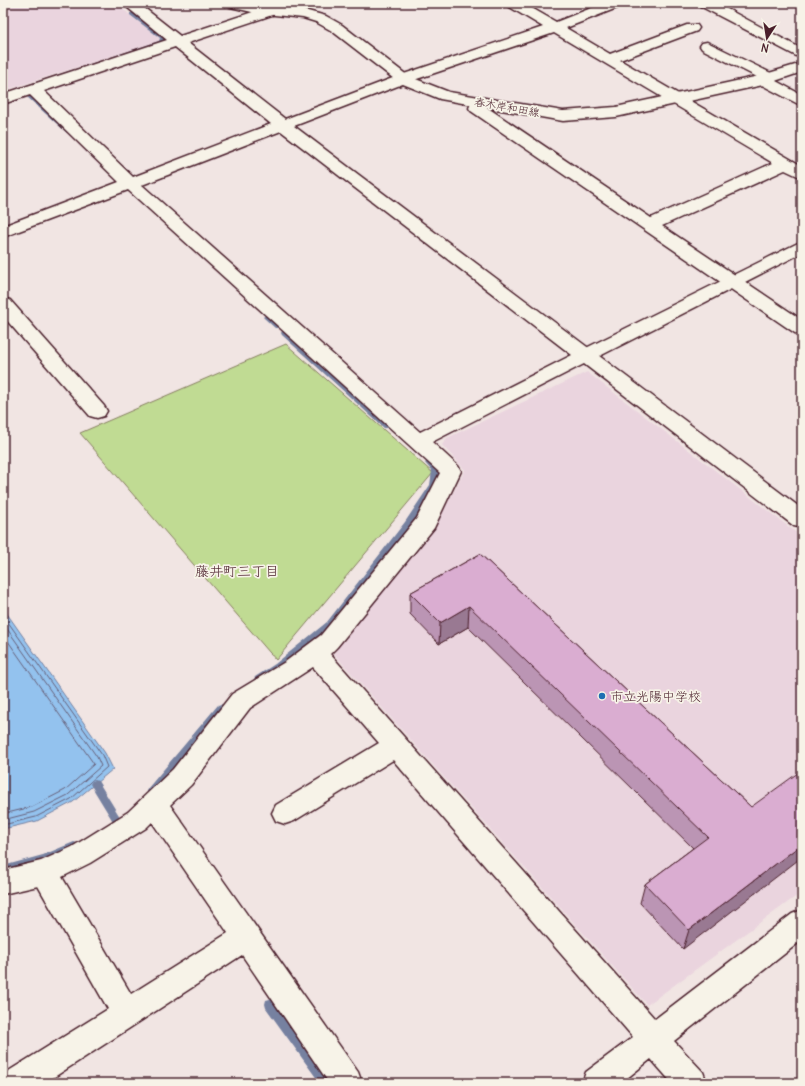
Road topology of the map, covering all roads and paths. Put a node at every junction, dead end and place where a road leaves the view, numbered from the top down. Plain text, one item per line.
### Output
1 (151, 3) edge
2 (231, 3) edge
3 (294, 3) edge
4 (513, 3) edge
5 (617, 3) edge
6 (705, 3) edge
7 (132, 5) edge
8 (270, 11) junction
9 (554, 28) junction
10 (692, 28) dead end
11 (179, 42) junction
12 (707, 46) dead end
13 (802, 55) edge
14 (609, 59) junction
15 (802, 67) edge
16 (403, 78) junction
17 (767, 79) junction
18 (33, 90) junction
19 (676, 98) junction
20 (3, 99) edge
21 (802, 101) edge
22 (478, 102) junction
23 (284, 126) junction
24 (786, 163) junction
25 (802, 173) edge
26 (132, 184) junction
27 (648, 226) junction
28 (3, 232) edge
29 (802, 246) edge
30 (732, 282) junction
31 (3, 304) edge
32 (802, 329) edge
33 (585, 356) junction
34 (97, 411) dead end
35 (418, 441) junction
36 (802, 520) edge
37 (314, 652) junction
38 (396, 745) junction
39 (154, 803) junction
40 (285, 813) dead end
41 (45, 872) junction
42 (3, 882) edge
43 (802, 923) edge
44 (246, 937) junction
45 (126, 1014) junction
46 (654, 1040) junction
47 (18, 1083) edge
48 (347, 1083) edge
49 (597, 1083) edge
50 (692, 1083) edge

1 - 7 street
2 - 8 street, 春木岸和田線
3 - 8 street
4 - 9 street
5 - 9 street
6 - 13 street
7 - 11 street
8 - 11 street
8 - 16 street, 春木岸和田線
9 - 14 street
9 - 16 street
10 - 14 street
11 - 18 street
11 - 23 street
12 - 17 street
14 - 19 street
15 - 17 street, 春木岸和田線
16 - 22 street, 春木岸和田線
16 - 23 street
17 - 19 street, 春木岸和田線
17 - 21 street
18 - 20 street
18 - 26 street
19 - 22 street, 春木岸和田線
19 - 24 street
22 - 27 street
23 - 26 street
23 - 33 street
24 - 25 street
24 - 27 street
26 - 28 street
26 - 35 street
27 - 30 street
29 - 30 street
30 - 32 street
30 - 33 street
31 - 34 street
33 - 35 street
33 - 36 street
35 - 37 street
37 - 38 street
37 - 39 street
38 - 40 street
38 - 46 street
39 - 41 street
39 - 44 street
41 - 42 street
41 - 45 street
43 - 46 street
44 - 45 street
44 - 48 street
45 - 47 street
46 - 49 street
46 - 50 street

